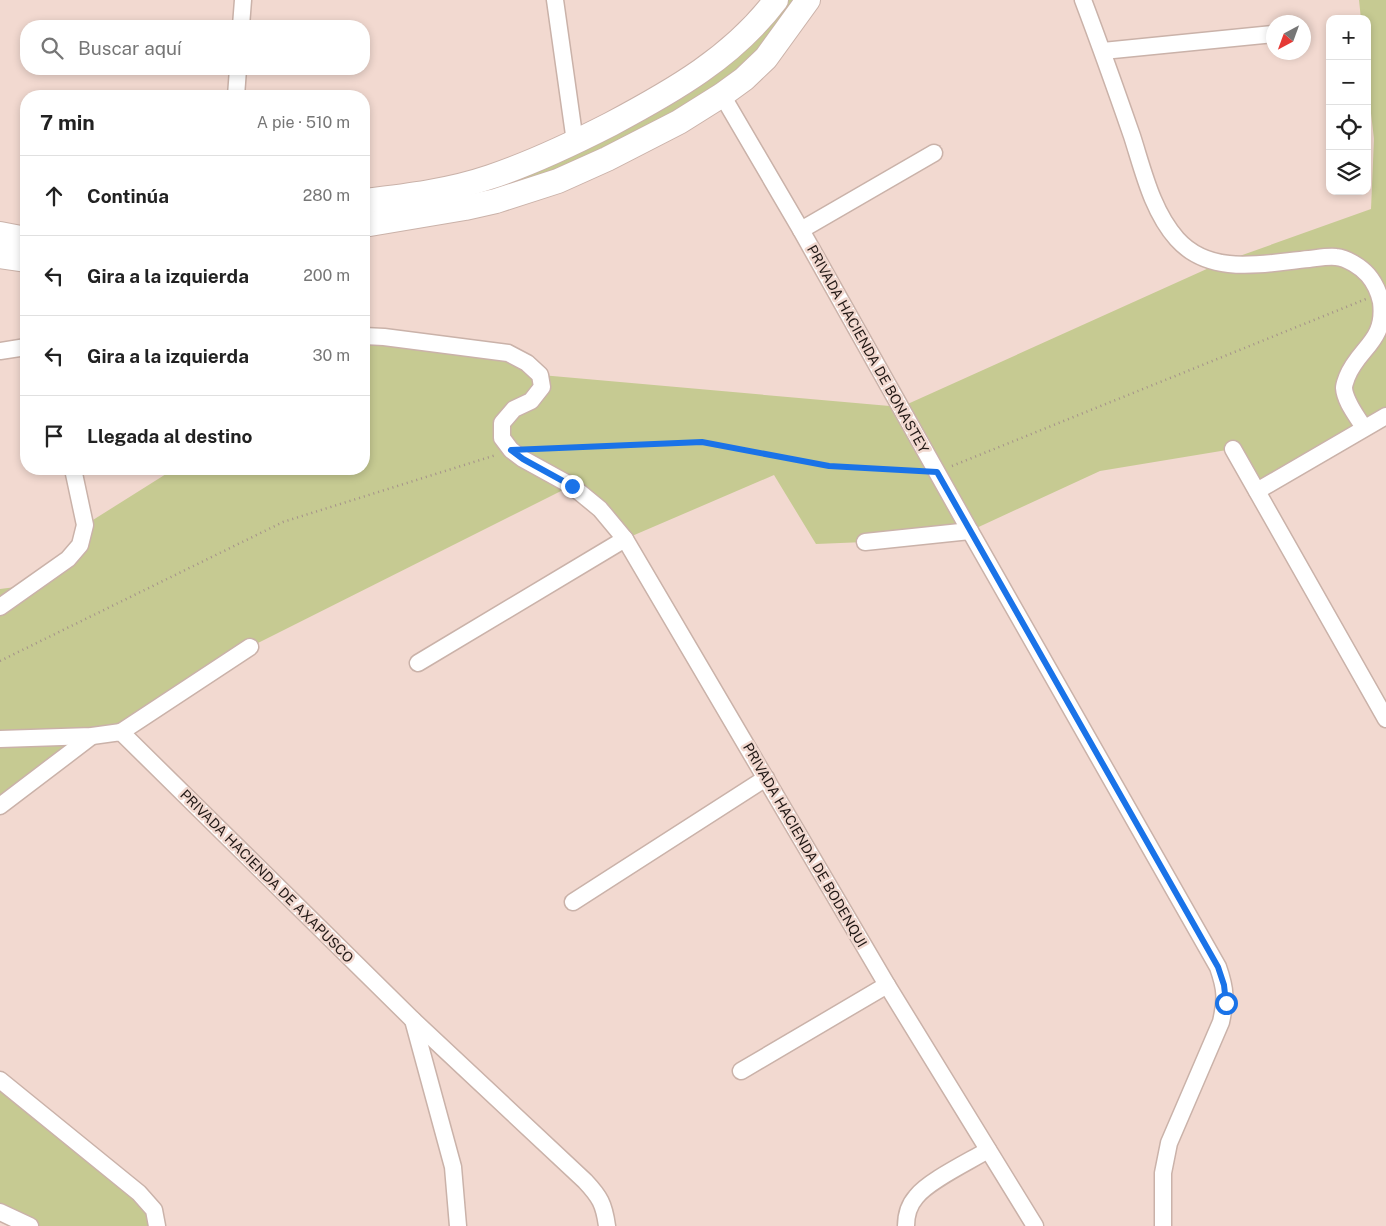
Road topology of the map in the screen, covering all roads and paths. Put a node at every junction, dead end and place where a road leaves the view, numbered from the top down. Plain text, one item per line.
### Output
1 (243, 0) edge
2 (555, 0) edge
3 (776, 0) edge
4 (808, 0) edge
5 (1083, 0) edge
6 (241, 20) edge
7 (1266, 35) edge
8 (1103, 51) junction
9 (722, 56) junction
10 (238, 75) edge
11 (744, 79) junction
12 (236, 90) edge
13 (722, 95) junction
14 (575, 142) junction
15 (934, 153) dead end
16 (370, 200) edge
17 (370, 224) edge
18 (801, 230) junction
19 (0, 234) edge
20 (20, 238) edge
21 (0, 256) edge
22 (20, 259) edge
23 (1379, 293) junction
24 (370, 336) edge
25 (20, 348) edge
26 (0, 351) edge
27 (1386, 416) edge
28 (1364, 428) junction
29 (1233, 449) dead end
30 (511, 450) junction
31 (937, 472) junction
32 (74, 475) edge
33 (1257, 491) junction
34 (970, 531) junction
35 (625, 539) junction
36 (865, 542) dead end
37 (0, 607) edge
38 (250, 647) dead end
39 (0, 661) edge
40 (418, 663) dead end
41 (1386, 719) edge
42 (121, 732) junction
43 (92, 736) junction
44 (0, 739) edge
45 (766, 778) junction
46 (0, 806) edge
47 (573, 902) dead end
48 (888, 985) junction
49 (413, 1020) junction
50 (742, 1071) dead end
51 (0, 1080) edge
52 (988, 1150) junction
53 (0, 1212) edge
54 (30, 1226) edge
55 (158, 1226) edge
56 (458, 1226) edge
57 (607, 1226) edge
58 (906, 1226) edge
59 (1035, 1226) edge
60 (1163, 1226) edge

1 - 6 street
2 - 14 street
3 - 9 street
4 - 11 street
5 - 8 street
7 - 8 street
8 - 23 street
9 - 11 street
9 - 14 street
10 - 12 street
11 - 13 street
13 - 17 street
13 - 18 street, PRIVADA HACIENDA DE BONASTEY
14 - 16 street
15 - 18 street
18 - 31 street, PRIVADA HACIENDA DE BONASTEY
19 - 20 street
21 - 22 street
23 - 28 street
23 - 31 path
24 - 30 street
25 - 26 street
27 - 28 street
28 - 33 street
29 - 33 street
30 - 31 path
30 - 35 street, PRIVADA HACIENDA DE BODENQUI
30 - 39 path
31 - 34 street, PRIVADA HACIENDA DE BONASTEY
32 - 37 street
33 - 41 street
34 - 36 street
34 - 60 street, PRIVADA HACIENDA DE BONASTEY
35 - 40 street
35 - 45 street, PRIVADA HACIENDA DE BODENQUI
38 - 42 street
42 - 43 street
42 - 49 street, PRIVADA HACIENDA DE AXAPUSCO
43 - 44 street
43 - 46 street
45 - 47 street, PRIVADA HACIENDA DE BODENQUI
45 - 48 street, PRIVADA HACIENDA DE BODENQUI
48 - 50 street
48 - 52 street, PRIVADA HACIENDA DE BODENQUI
49 - 56 street
49 - 57 street, PRIVADA HACIENDA DE AXAPUSCO
51 - 55 street
52 - 58 street
52 - 59 street, PRIVADA HACIENDA DE BODENQUI
53 - 54 street

